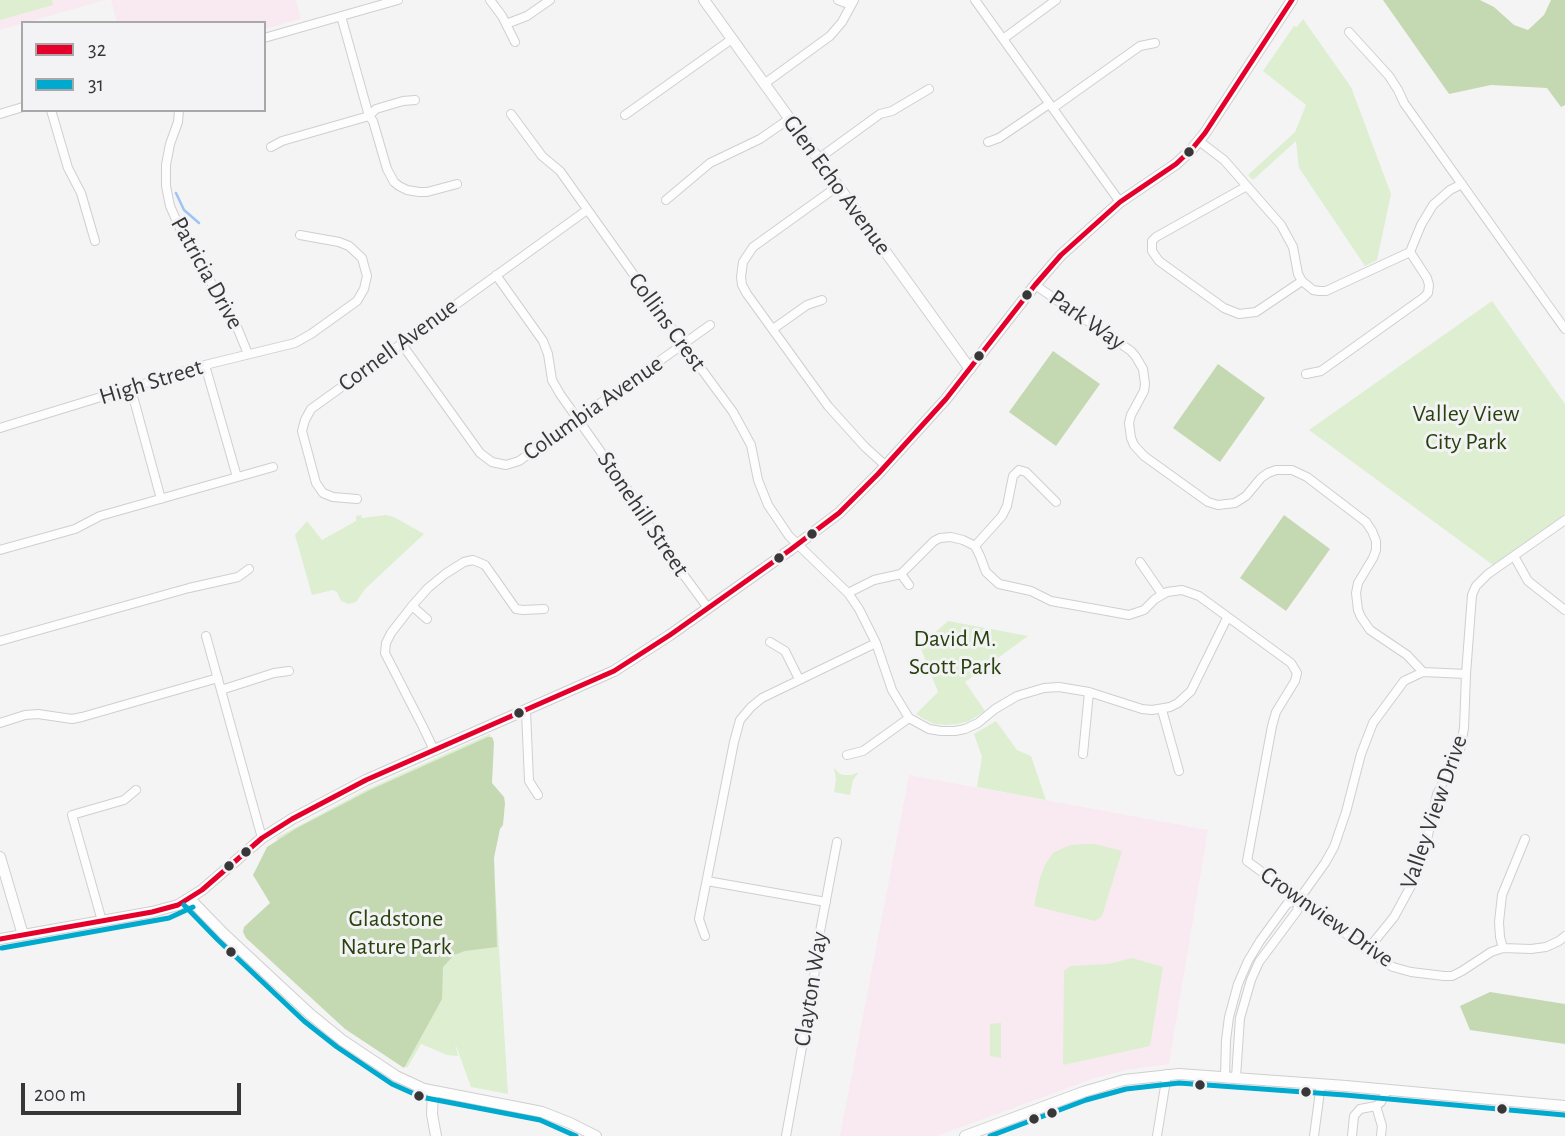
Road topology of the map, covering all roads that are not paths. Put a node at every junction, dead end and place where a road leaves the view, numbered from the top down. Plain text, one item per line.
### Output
1 (398, 0) edge
2 (490, 0) edge
3 (550, 0) edge
4 (704, 0) edge
5 (838, 0) edge
6 (975, 0) edge
7 (1055, 0) edge
8 (1292, 0) edge
9 (852, 3) edge
10 (341, 16) junction
11 (506, 24) junction
12 (1349, 32) dead end
13 (266, 37) edge
14 (732, 39) junction
15 (1003, 39) junction
16 (515, 43) dead end
17 (1155, 43) dead end
18 (764, 84) junction
19 (929, 89) dead end
20 (415, 100) dead end
21 (1051, 106) junction
22 (21, 108) edge
23 (52, 112) edge
24 (179, 112) edge
25 (0, 114) edge
26 (511, 114) dead end
27 (625, 115) dead end
28 (369, 116) junction
29 (789, 119) junction
30 (1199, 141) junction
31 (988, 142) dead end
32 (271, 147) dead end
33 (818, 159) junction
34 (457, 184) dead end
35 (1462, 184) junction
36 (838, 186) junction
37 (1247, 186) junction
38 (666, 200) dead end
39 (1120, 202) junction
40 (587, 210) junction
41 (300, 235) dead end
42 (95, 241) dead end
43 (1410, 252) junction
44 (496, 275) junction
45 (1302, 281) junction
46 (1035, 285) junction
47 (822, 300) dead end
48 (710, 325) dead end
49 (773, 329) junction
50 (1565, 329) edge
51 (401, 343) junction
52 (682, 344) junction
53 (248, 354) junction
54 (205, 365) junction
55 (970, 369) junction
56 (1306, 374) dead end
57 (131, 389) junction
58 (577, 418) junction
59 (0, 428) edge
60 (886, 466) junction
61 (273, 467) dead end
62 (237, 477) junction
63 (161, 499) junction
64 (356, 499) dead end
65 (1056, 502) dead end
66 (1565, 520) edge
67 (797, 544) junction
68 (975, 546) junction
69 (0, 550) edge
70 (1514, 556) junction
71 (1140, 562) dead end
72 (249, 569) dead end
73 (901, 574) junction
74 (909, 585) dead end
75 (848, 593) junction
76 (1162, 594) junction
77 (412, 606) junction
78 (708, 608) junction
79 (544, 609) dead end
80 (1565, 610) edge
81 (1227, 618) junction
82 (427, 619) dead end
83 (206, 636) dead end
84 (0, 641) edge
85 (769, 642) dead end
86 (876, 643) junction
87 (289, 671) dead end
88 (1423, 672) junction
89 (1466, 674) junction
90 (218, 678) junction
91 (799, 679) junction
92 (221, 690) junction
93 (1089, 692) junction
94 (1162, 710) junction
95 (526, 711) junction
96 (909, 718) junction
97 (0, 723) edge
98 (434, 750) junction
99 (1083, 754) dead end
100 (847, 755) dead end
101 (1179, 771) dead end
102 (136, 790) dead end
103 (538, 795) dead end
104 (262, 838) junction
105 (1525, 839) dead end
106 (837, 842) dead end
107 (0, 857) edge
108 (707, 881) junction
109 (1300, 898) junction
110 (190, 899) junction
111 (826, 902) junction
112 (102, 921) junction
113 (23, 935) junction
114 (705, 936) dead end
115 (1565, 936) edge
116 (0, 939) edge
117 (1503, 948) junction
118 (1368, 949) junction
119 (1167, 1074) junction
120 (1231, 1077) junction
121 (1321, 1084) junction
122 (1387, 1090) junction
123 (433, 1091) junction
124 (1376, 1106) junction
125 (1565, 1106) edge
126 (436, 1136) edge
127 (596, 1136) edge
128 (786, 1136) edge
129 (965, 1136) edge
130 (1157, 1136) edge
131 (1314, 1136) edge
132 (1352, 1136) edge
133 (1381, 1136) edge

1 - 10 street
2 - 11 street
3 - 11 street
4 - 14 street, Glen Echo Avenue
5 - 9 street
6 - 15 street
7 - 15 street
8 - 30 street
9 - 18 street
10 - 13 street
10 - 28 street
11 - 16 street
12 - 35 street
14 - 18 street, Glen Echo Avenue
14 - 27 street
15 - 21 street
17 - 21 street
18 - 29 street, Glen Echo Avenue
19 - 33 street
20 - 28 street
21 - 31 street
21 - 39 street
22 - 25 street
23 - 42 street
24 - 53 street, Patricia Drive
26 - 40 street, Collins Crest
28 - 32 street
28 - 34 street
29 - 33 street, Glen Echo Avenue
29 - 38 street
30 - 37 street
30 - 39 street
33 - 36 street, Glen Echo Avenue
35 - 43 street
35 - 50 street
36 - 49 street
36 - 55 street, Glen Echo Avenue
37 - 45 street
37 - 45 street
39 - 46 street
40 - 44 street, Cornell Avenue
40 - 52 street, Collins Crest
41 - 53 street, High Street
43 - 45 street
43 - 56 street
44 - 51 street, Cornell Avenue
44 - 58 street, Stonehill Street
46 - 55 street
46 - 88 street, Park Way
47 - 49 street
48 - 52 street, Columbia Avenue
49 - 60 street
51 - 58 street, Columbia Avenue
51 - 64 street, Cornell Avenue
52 - 58 street, Columbia Avenue
52 - 67 street, Collins Crest
53 - 54 street, High Street
54 - 57 street, High Street
54 - 62 street
55 - 60 street
57 - 59 street, High Street
57 - 63 street
58 - 78 street, Stonehill Street
60 - 67 street
61 - 62 street
62 - 63 street
63 - 69 street
65 - 68 street
66 - 70 street, Valley View Drive
67 - 75 street, Collins Crest
67 - 78 street
68 - 73 street
68 - 76 street
70 - 80 street
70 - 89 street, Valley View Drive
71 - 76 street
72 - 84 street
73 - 74 street
73 - 75 street
75 - 86 street, Collins Crest
76 - 81 street
77 - 79 street
77 - 82 street
77 - 98 street
78 - 95 street
81 - 94 street
81 - 109 street, Crownview Drive
83 - 90 street
85 - 91 street
86 - 91 street
86 - 96 street, Collins Crest
87 - 92 street
88 - 89 street
88 - 109 street
89 - 118 street, Valley View Drive
90 - 92 street
90 - 97 street
91 - 108 street
92 - 104 street
93 - 94 street
93 - 96 street
93 - 99 street
94 - 101 street
95 - 98 street
95 - 103 street
96 - 100 street
98 - 104 street
102 - 112 street
104 - 110 street
105 - 117 street
106 - 111 street, Clayton Way
107 - 113 street
108 - 111 street
108 - 114 street
109 - 118 street, Crownview Drive
109 - 120 street
110 - 112 street
110 - 123 street
111 - 128 street, Clayton Way
112 - 113 street
113 - 116 street
115 - 117 street, Crownview Drive
117 - 118 street, Crownview Drive
119 - 120 street
119 - 129 street
119 - 130 street
120 - 121 street
121 - 122 street
121 - 131 street
122 - 124 street
122 - 125 street
123 - 126 street
123 - 127 street
124 - 132 street
124 - 133 street

